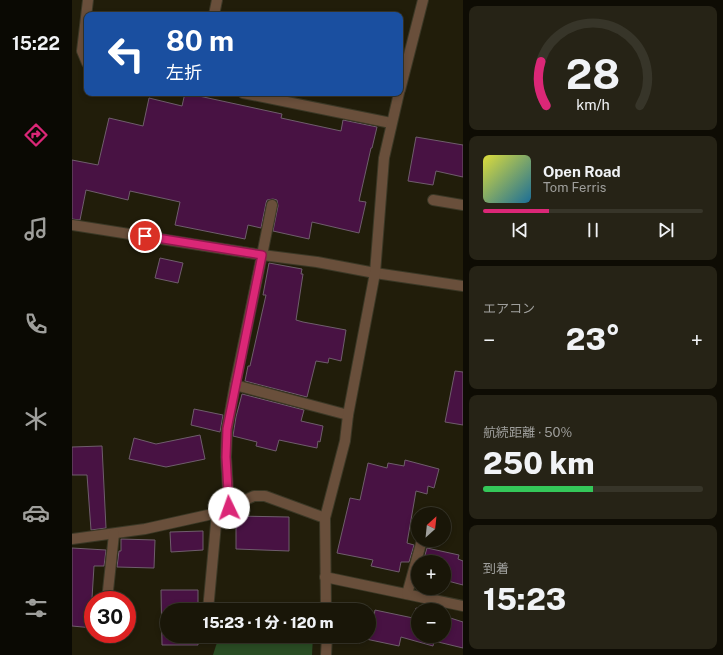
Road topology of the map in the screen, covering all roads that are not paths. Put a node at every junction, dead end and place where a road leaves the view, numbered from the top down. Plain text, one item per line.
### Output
1 (88, 0) edge
2 (217, 0) edge
3 (424, 0) edge
4 (87, 12) edge
5 (215, 12) edge
6 (84, 34) edge
7 (84, 56) edge
8 (403, 79) edge
9 (258, 96) edge
10 (398, 96) edge
11 (391, 123) junction
12 (433, 200) dead end
13 (463, 204) edge
14 (272, 205) dead end
15 (72, 225) edge
16 (262, 255) junction
17 (375, 273) junction
18 (463, 286) edge
19 (235, 385) junction
20 (348, 415) junction
21 (229, 508) junction
22 (217, 513) junction
23 (325, 518) junction
24 (114, 534) junction
25 (72, 538) edge
26 (420, 547) edge
27 (325, 577) junction
28 (108, 591) edge
29 (407, 594) junction
30 (209, 603) edge
31 (326, 603) edge
32 (463, 606) edge
33 (327, 643) edge
34 (326, 655) edge

1 - 4 street
2 - 5 street
3 - 8 street
6 - 7 street
9 - 11 street
10 - 11 street
11 - 17 street
12 - 13 street
14 - 16 street
15 - 16 street
16 - 17 street
16 - 19 street
17 - 18 street
17 - 20 street
19 - 20 street
19 - 21 street
20 - 23 street
21 - 22 street
21 - 23 street
22 - 24 street
22 - 30 street
23 - 27 street
24 - 25 street
24 - 28 street
26 - 29 street
27 - 29 street
27 - 31 street
29 - 32 street
33 - 34 street

